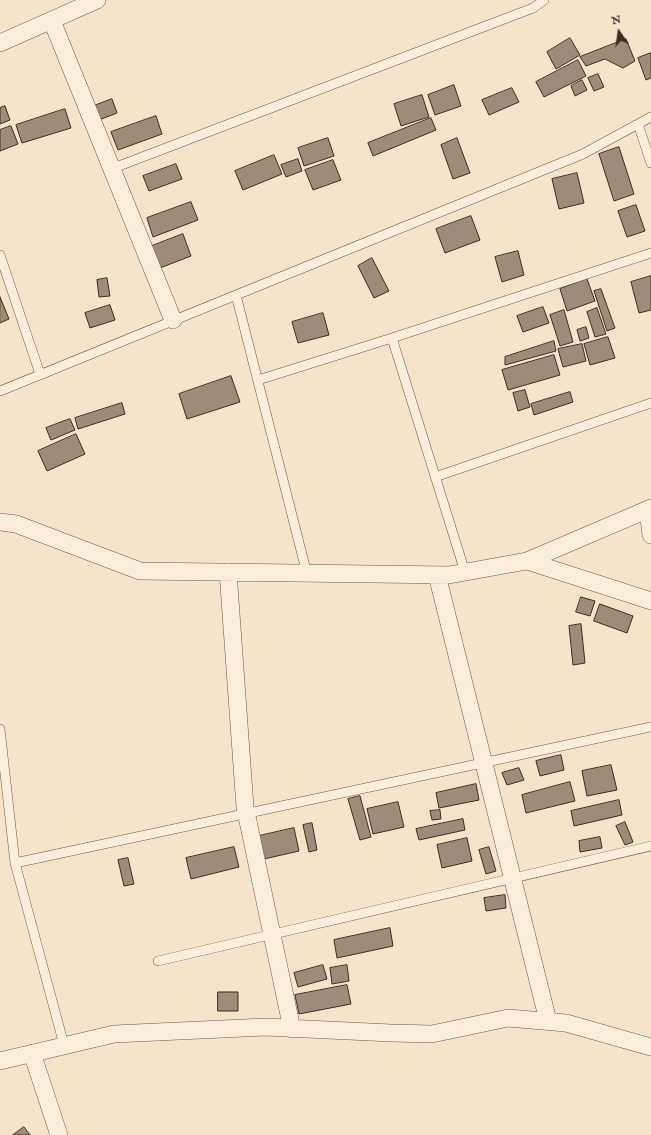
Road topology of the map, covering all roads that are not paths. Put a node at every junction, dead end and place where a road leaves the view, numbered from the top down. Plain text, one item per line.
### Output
1 (97, 0) edge
2 (544, 0) edge
3 (52, 21) junction
4 (0, 43) edge
5 (651, 117) edge
6 (638, 124) junction
7 (651, 163) edge
8 (111, 169) junction
9 (651, 253) edge
10 (0, 255) edge
11 (236, 295) junction
12 (173, 320) junction
13 (392, 338) junction
14 (40, 374) junction
15 (258, 380) junction
16 (0, 391) edge
17 (651, 403) edge
18 (435, 477) junction
19 (649, 508) edge
20 (0, 522) edge
21 (651, 535) edge
22 (527, 561) junction
23 (228, 572) junction
24 (465, 572) junction
25 (307, 574) junction
26 (437, 575) junction
27 (651, 601) edge
28 (651, 727) edge
29 (0, 729) edge
30 (483, 763) junction
31 (247, 814) junction
32 (651, 846) edge
33 (15, 863) junction
34 (512, 879) junction
35 (272, 934) junction
36 (158, 961) dead end
37 (548, 1022) junction
38 (292, 1029) junction
39 (64, 1045) junction
40 (651, 1047) edge
41 (32, 1053) junction
42 (0, 1061) edge
43 (59, 1135) edge

1 - 3 street
2 - 8 lane
3 - 4 street
3 - 8 street
5 - 6 lane
6 - 7 lane
6 - 11 lane
8 - 12 street
9 - 13 lane
10 - 14 lane
11 - 12 lane
11 - 15 lane
12 - 14 lane
13 - 15 lane
13 - 18 lane
14 - 16 lane
15 - 25 lane
17 - 18 lane
18 - 24 lane
19 - 21 street
19 - 22 street
20 - 23 street
22 - 24 street
22 - 27 street
23 - 25 street
23 - 31 street
24 - 26 street
25 - 26 street
26 - 30 street
28 - 30 lane
29 - 33 lane
30 - 31 lane
30 - 34 street
31 - 33 lane
31 - 35 street
32 - 34 lane
33 - 39 lane
34 - 35 lane
34 - 37 street
35 - 36 lane
35 - 38 street
37 - 38 street
37 - 40 street
38 - 39 street
39 - 41 street
41 - 42 street
41 - 43 street

